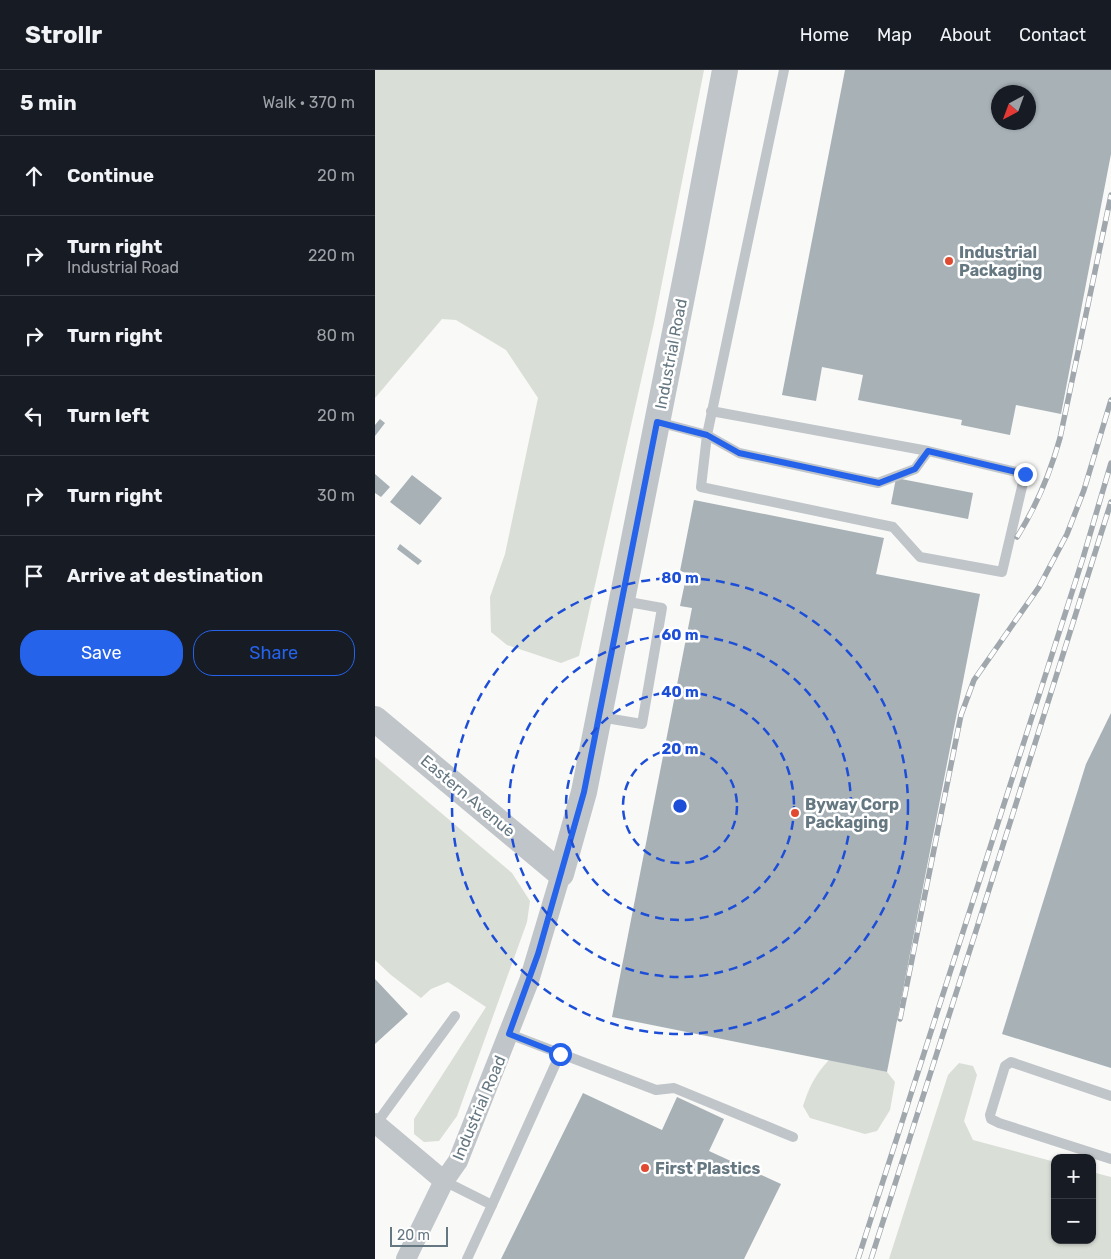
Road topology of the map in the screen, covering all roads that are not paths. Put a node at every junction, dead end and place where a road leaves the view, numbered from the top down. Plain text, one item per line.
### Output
1 (725, 70) edge
2 (784, 70) edge
3 (711, 411) junction
4 (657, 422) junction
5 (707, 435) junction
6 (928, 451) junction
7 (622, 601) junction
8 (599, 717) junction
9 (375, 719) edge
10 (561, 874) junction
11 (455, 1016) dead end
12 (509, 1034) junction
13 (560, 1054) junction
14 (1111, 1096) edge
15 (375, 1123) edge
16 (793, 1137) dead end
17 (1111, 1159) edge
18 (444, 1181) junction
19 (492, 1205) junction
20 (405, 1259) edge
21 (467, 1259) edge

1 - 4 street, Industrial Road
2 - 3 lane
3 - 5 lane
3 - 6 lane
4 - 5 lane
4 - 7 street, Industrial Road
5 - 6 lane
5 - 6 lane
7 - 8 street, Industrial Road
7 - 8 lane
8 - 10 street, Industrial Road
9 - 10 street, Eastern Avenue
10 - 12 street, Industrial Road
11 - 15 lane
12 - 13 lane
12 - 18 street, Industrial Road
13 - 16 lane
13 - 19 lane
14 - 17 lane
15 - 18 street
18 - 19 lane
18 - 20 street, Industrial Road
19 - 21 lane

